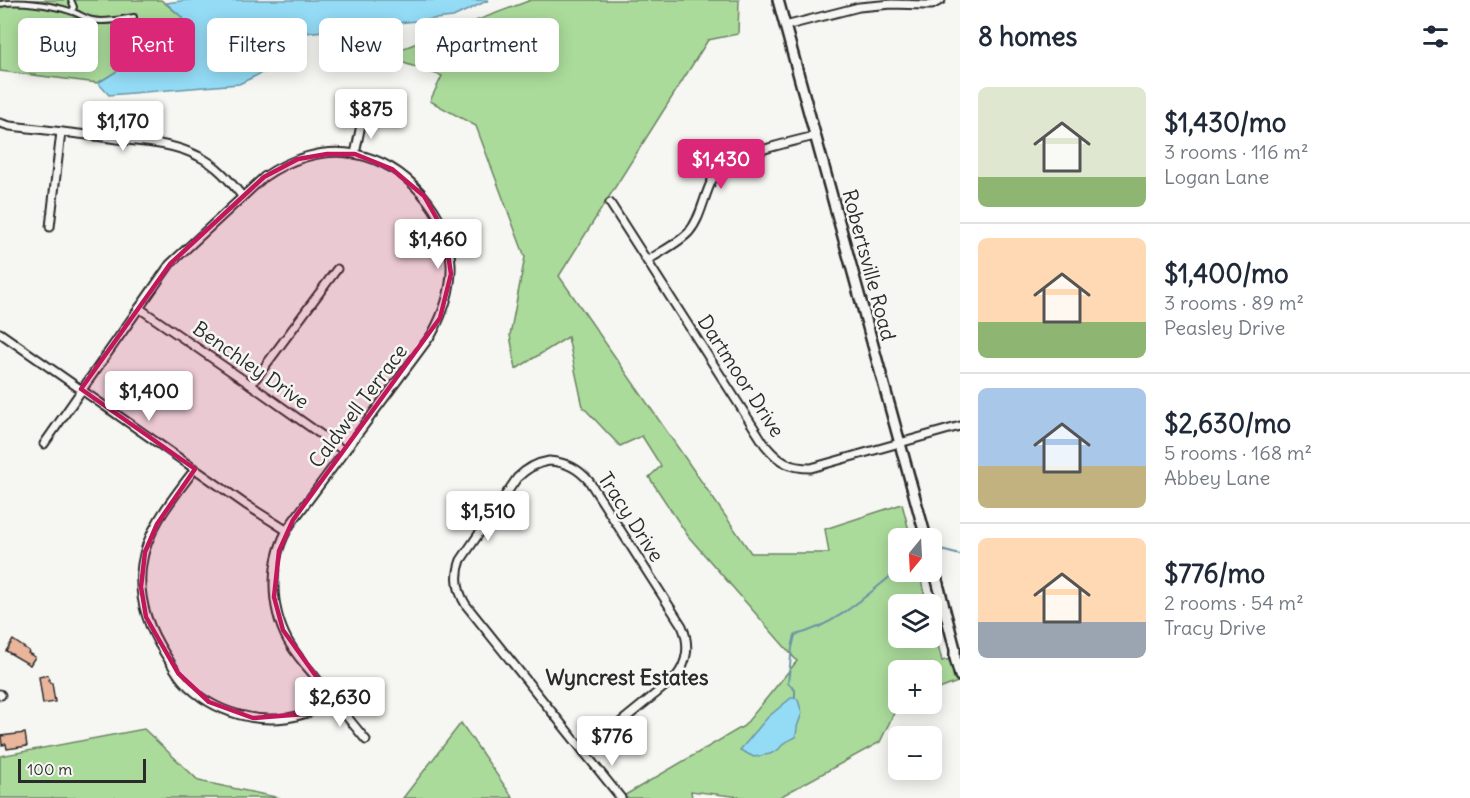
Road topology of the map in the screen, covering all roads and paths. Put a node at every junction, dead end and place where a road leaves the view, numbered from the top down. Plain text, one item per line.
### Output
1 (71, 0) edge
2 (778, 0) edge
3 (941, 0) edge
4 (23, 1) edge
5 (0, 4) edge
6 (72, 11) junction
7 (134, 17) dead end
8 (785, 26) junction
9 (362, 120) dead end
10 (0, 123) edge
11 (61, 132) junction
12 (815, 136) junction
13 (355, 154) junction
14 (242, 196) junction
15 (610, 203) dead end
16 (50, 227) dead end
17 (647, 261) junction
18 (337, 269) dead end
19 (139, 308) junction
20 (0, 333) edge
21 (251, 385) junction
22 (81, 389) junction
23 (960, 426) edge
24 (900, 443) junction
25 (44, 444) dead end
26 (344, 451) junction
27 (195, 468) junction
28 (923, 528) edge
29 (286, 530) junction
30 (937, 582) edge
31 (960, 676) edge
32 (333, 700) junction
33 (366, 740) dead end
34 (584, 752) junction
35 (621, 798) edge

1 - 6 lane
2 - 8 street, Robertsville Road
3 - 8 street
4 - 5 lane
4 - 6 lane
6 - 7 lane
8 - 12 street, Robertsville Road
9 - 13 street
10 - 11 street
11 - 14 street
11 - 16 street
12 - 17 street
12 - 24 street, Robertsville Road
13 - 14 street, Caldwell Terrace
13 - 26 street, Caldwell Terrace
14 - 19 street, Caldwell Terrace
15 - 17 street, Dartmoor Drive
17 - 24 street, Dartmoor Drive
18 - 21 street
19 - 21 street, Benchley Drive
19 - 22 street, Caldwell Terrace
20 - 22 street
21 - 26 street, Benchley Drive
22 - 25 street, Caldwell Terrace
22 - 27 street
23 - 24 street, Dartmoor Drive
24 - 28 street, Robertsville Road
26 - 29 street, Caldwell Terrace
27 - 29 street
27 - 32 street
29 - 32 street, Caldwell Terrace
30 - 31 street
32 - 33 street, Caldwell Terrace
34 - 34 street, Tracy Drive
34 - 35 street, Tracy Drive

